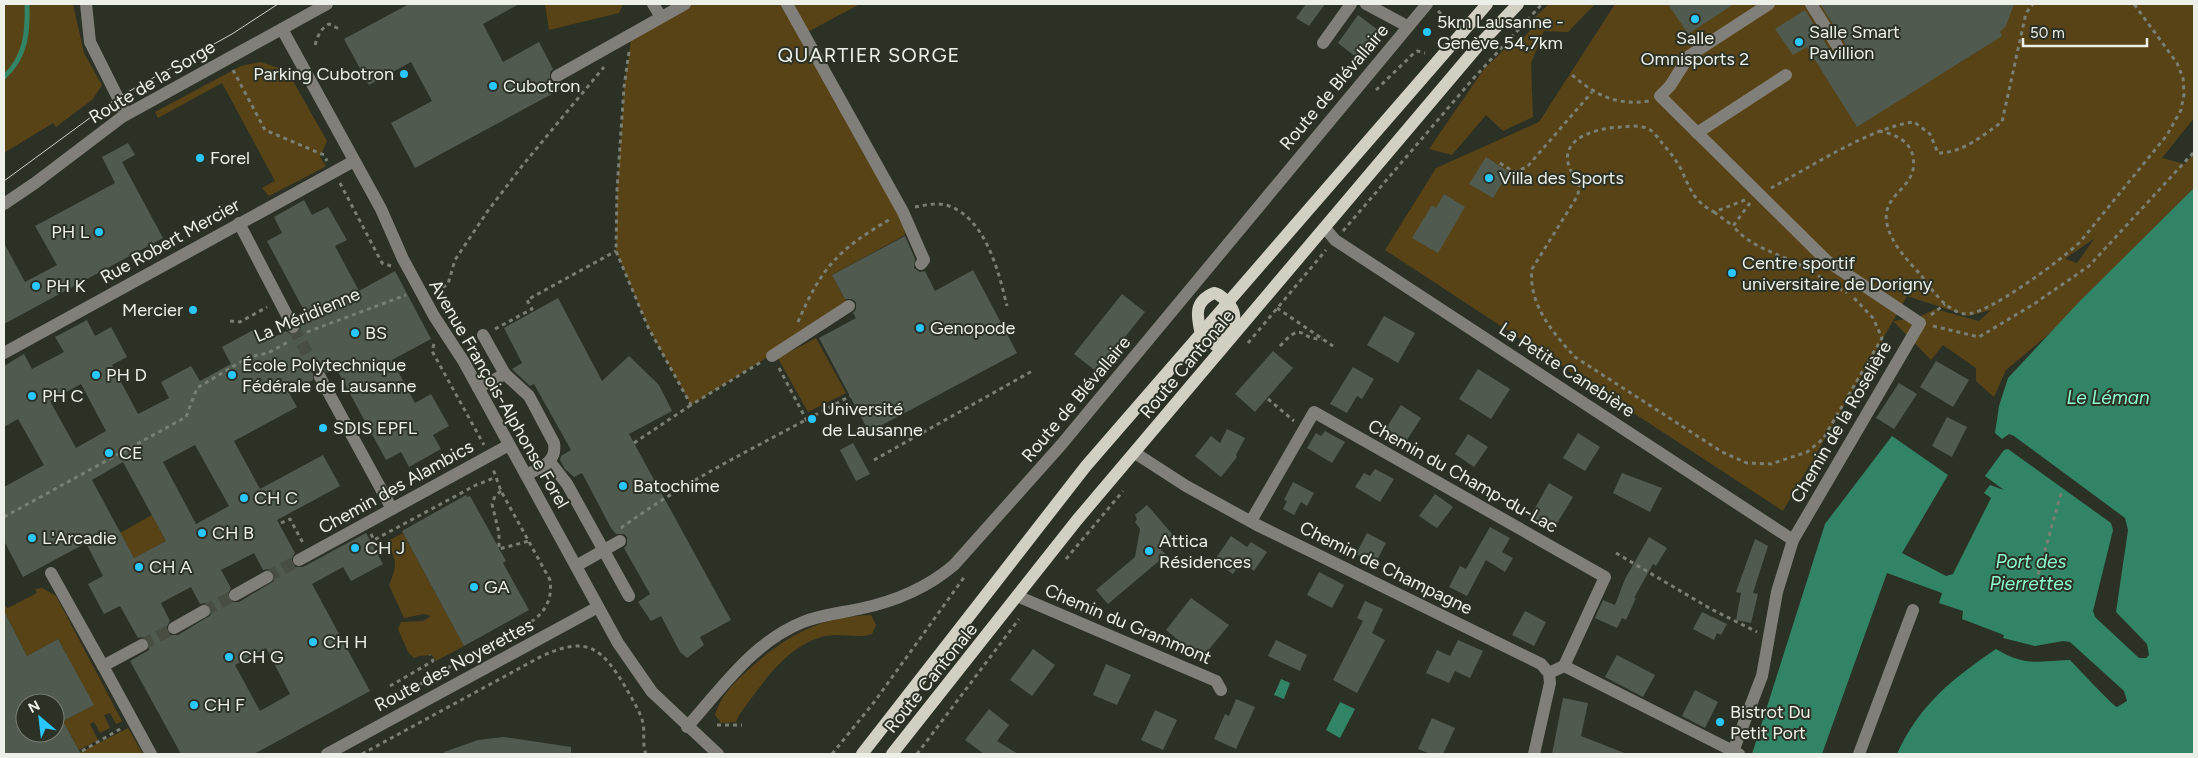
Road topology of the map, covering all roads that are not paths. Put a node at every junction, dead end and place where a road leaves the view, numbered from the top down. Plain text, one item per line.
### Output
1 (86, 4) edge
2 (327, 4) edge
3 (653, 4) edge
4 (685, 4) edge
5 (787, 4) edge
6 (1351, 4) edge
7 (1366, 4) edge
8 (1487, 4) edge
9 (1518, 4) edge
10 (1769, 4) edge
11 (1811, 4) edge
12 (1432, 6) edge
13 (661, 17) junction
14 (1407, 26) junction
15 (282, 28) junction
16 (1323, 42) dead end
17 (1838, 47) dead end
18 (557, 76) dead end
19 (1786, 76) dead end
20 (126, 114) junction
21 (1697, 133) junction
22 (354, 160) junction
23 (4, 204) edge
24 (239, 224) junction
25 (1325, 228) junction
26 (921, 264) dead end
27 (1228, 303) junction
28 (849, 306) dead end
29 (295, 332) tunnel mouth
30 (483, 335) dead end
31 (1201, 335) junction
32 (4, 353) edge
33 (772, 356) road end
34 (505, 374) junction
35 (320, 376) tunnel mouth
36 (478, 388) junction
37 (1187, 392) junction
38 (510, 445) junction
39 (1135, 453) junction
40 (550, 462) junction
41 (526, 475) junction
42 (392, 509) junction
43 (1251, 522) junction
44 (617, 537) road end
45 (1793, 540) junction
46 (604, 550) junction
47 (304, 557) tunnel mouth
48 (576, 566) junction
49 (51, 573) dead end
50 (267, 577) tunnel mouth
51 (235, 594) tunnel mouth
52 (629, 596) dead end
53 (1017, 596) junction
54 (598, 607) junction
55 (1913, 610) dead end
56 (204, 611) tunnel mouth
57 (174, 628) tunnel mouth
58 (142, 646) tunnel mouth
59 (103, 666) junction
60 (1564, 666) junction
61 (1549, 673) junction
62 (1221, 690) dead end
63 (687, 727) junction
64 (1735, 753) edge
65 (150, 754) edge
66 (327, 754) edge
67 (718, 754) edge
68 (862, 754) edge
69 (892, 754) edge
70 (1534, 754) edge
71 (1859, 754) edge

1 - 20 street
2 - 15 street, Route de la Sorge
3 - 13 street
4 - 13 street
5 - 26 street
6 - 16 street
7 - 14 street
8 - 27 main road, Route Cantonale
9 - 25 main road, Route Cantonale
10 - 21 street
11 - 17 street
12 - 14 street, Route de Blévallaire
13 - 18 street
14 - 63 street, Route de Blévallaire
15 - 20 street, Route de la Sorge
15 - 22 street, Avenue François-Alphonse Forel
19 - 21 street
20 - 23 street, Route de la Sorge
21 - 45 street, Chemin de la Roselière
22 - 24 street, Rue Robert Mercier
22 - 36 street, Avenue François-Alphonse Forel
24 - 29 street
24 - 32 street, Rue Robert Mercier
25 - 37 main road, Route Cantonale
25 - 45 street, La Petite Canebière
27 - 31 main road, Route Cantonale
27 - 31 main road
27 - 37 main road
28 - 33 street
30 - 34 street
31 - 68 main road, Route Cantonale
34 - 36 street
34 - 40 street
35 - 42 street
36 - 38 street, Avenue François-Alphonse Forel
37 - 39 main road, Route Cantonale
38 - 41 street, Avenue François-Alphonse Forel
38 - 42 street, Chemin des Alambics
39 - 43 street, Chemin de Champagne
39 - 53 main road, Route Cantonale
40 - 41 street
40 - 46 street
41 - 48 street, Avenue François-Alphonse Forel
42 - 47 street, Chemin des Alambics
43 - 60 street, Chemin du Champ-du-Lac
43 - 61 street, Chemin de Champagne
44 - 46 street
45 - 64 street, Chemin de la Roselière
46 - 48 street
46 - 52 street
48 - 54 street, Avenue François-Alphonse Forel
49 - 59 street
50 - 51 street
53 - 62 street, Chemin du Grammont
53 - 69 main road, Route Cantonale
54 - 63 street, Avenue François-Alphonse Forel
54 - 66 street, Route des Noyerettes
55 - 71 street
56 - 57 street
58 - 59 street
59 - 65 street
60 - 61 street
60 - 64 street
61 - 70 street
63 - 67 street, Avenue François-Alphonse Forel

